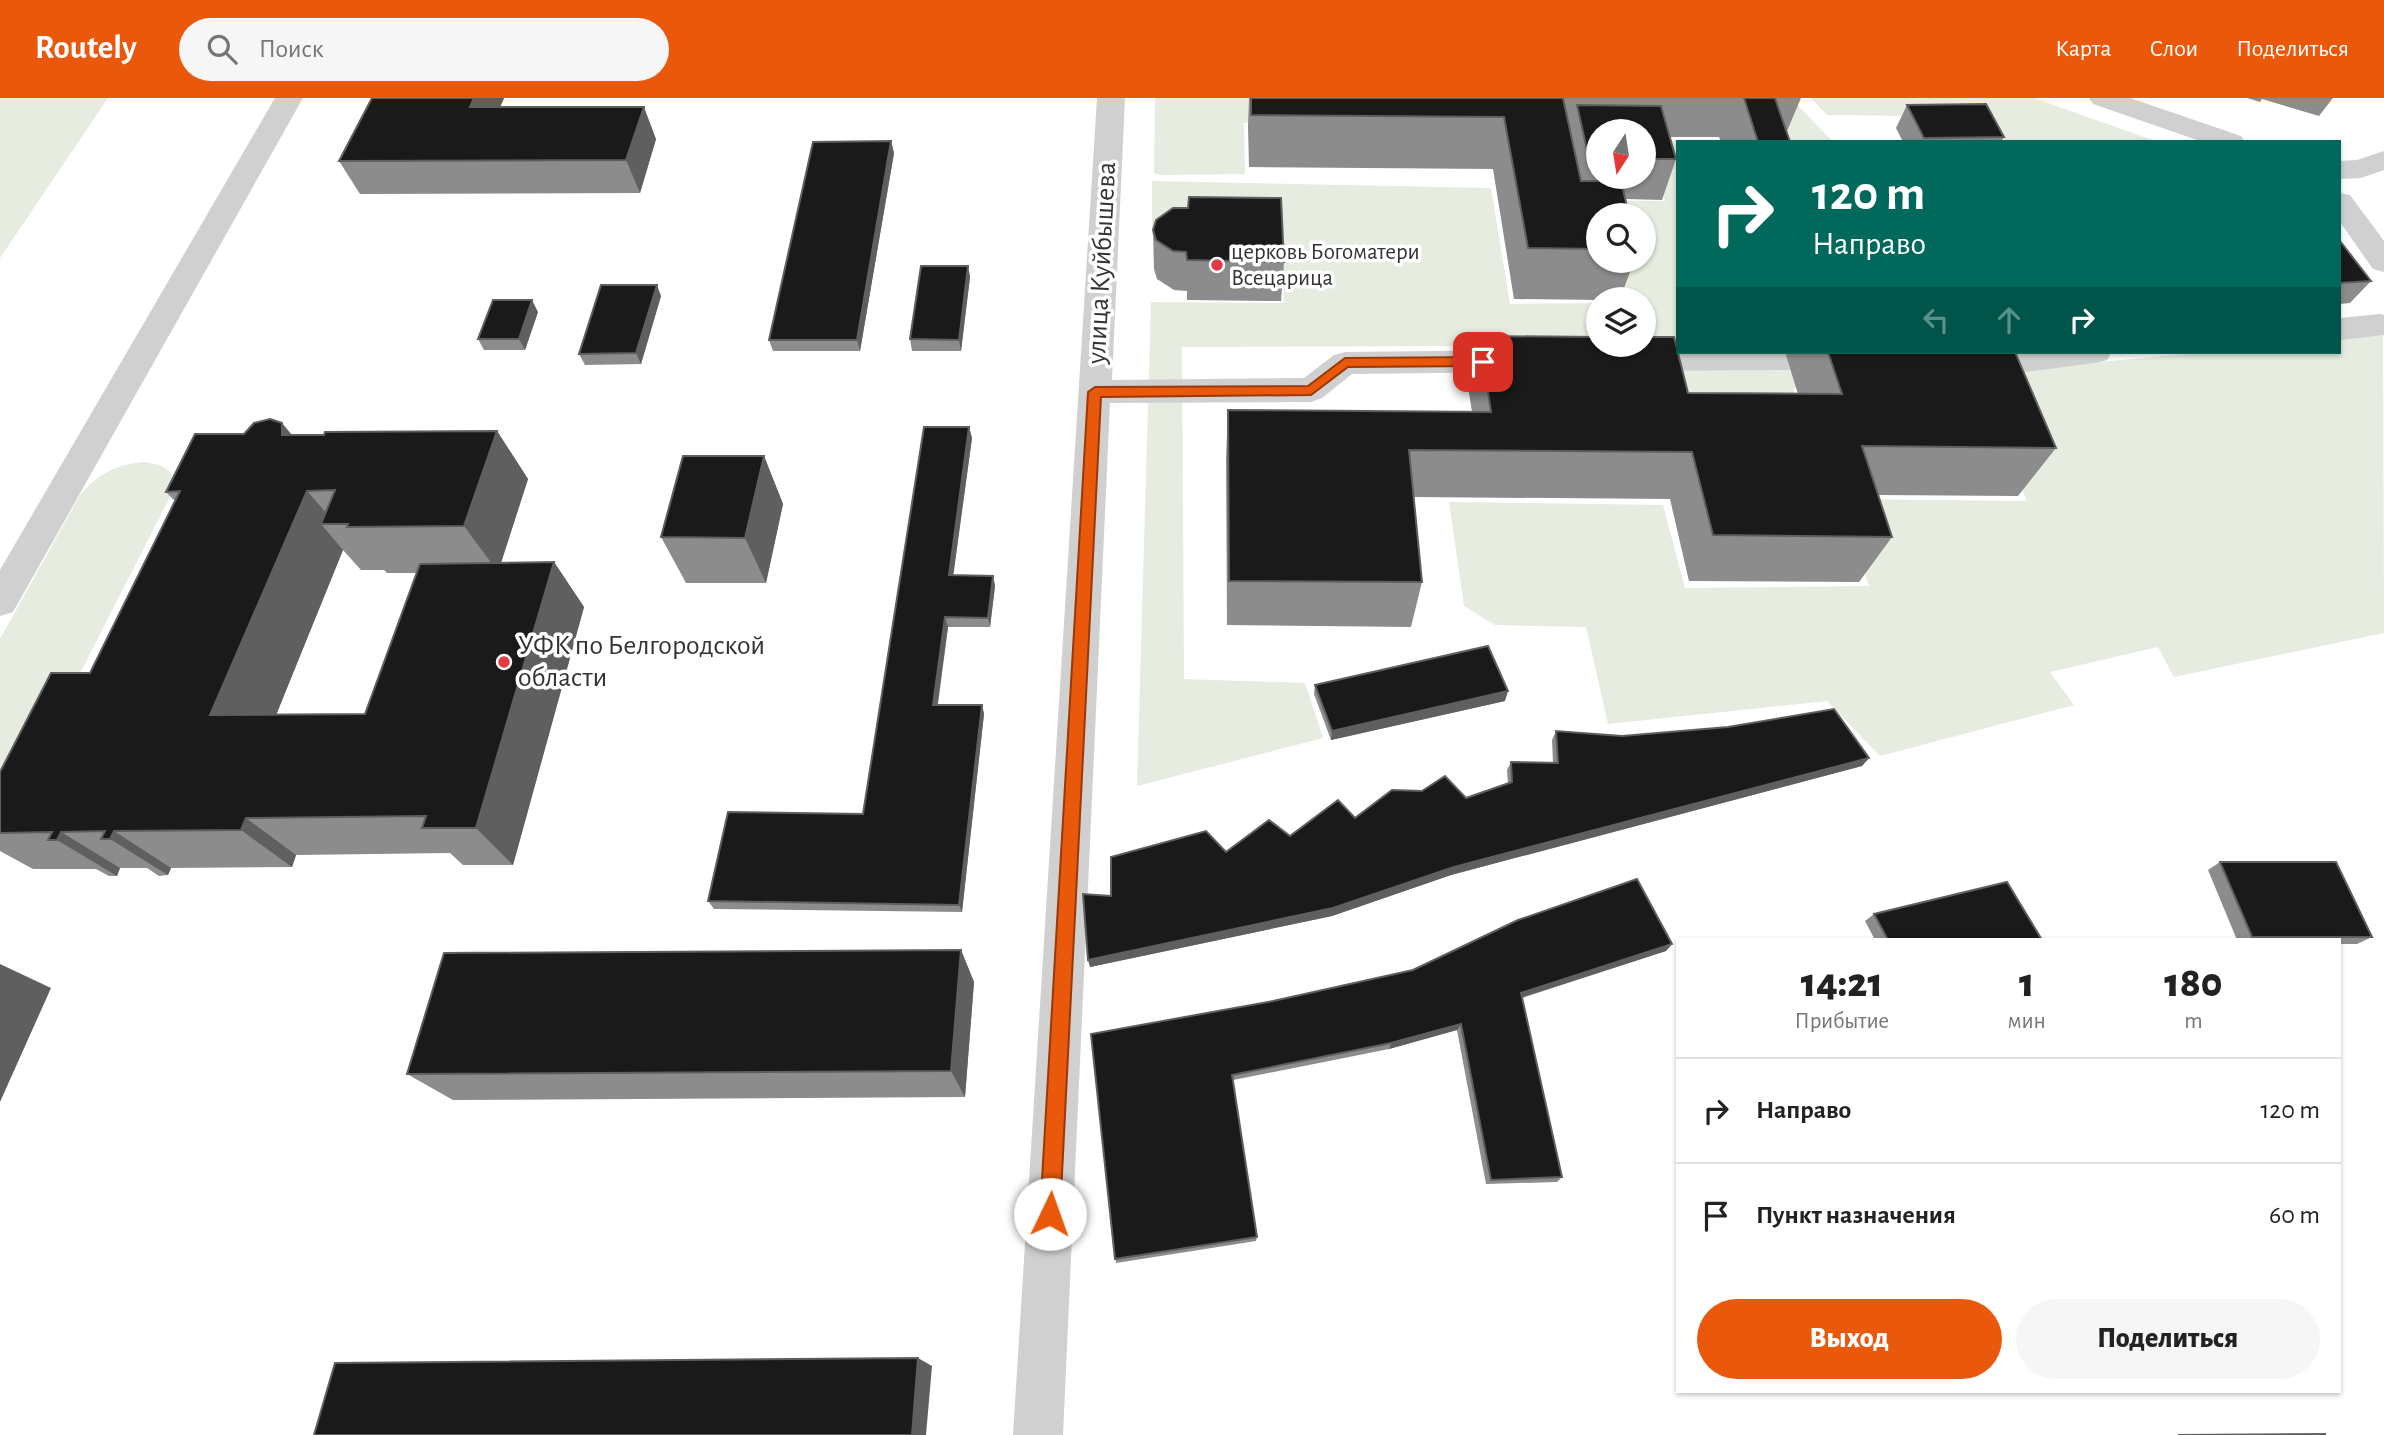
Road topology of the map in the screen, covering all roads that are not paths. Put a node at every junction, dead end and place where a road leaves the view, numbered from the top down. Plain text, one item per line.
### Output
1 (1111, 98) edge
2 (2104, 98) edge
3 (279, 101) edge
4 (2225, 140) edge
5 (2384, 160) edge
6 (2341, 170) edge
7 (2341, 203) edge
8 (2384, 262) edge
9 (2380, 325) dead end
10 (2341, 329) edge
11 (2075, 354) edge
12 (1788, 359) dead end
13 (1931, 360) edge
14 (1552, 361) edge
15 (1594, 361) edge
16 (1095, 392) junction
17 (0, 602) edge
18 (1038, 1435) edge

1 - 16 street, улица Куйбышева
2 - 4 street
3 - 17 street
5 - 6 street
7 - 8 street
9 - 10 street
11 - 13 street
12 - 15 street
14 - 16 street
16 - 18 street, улица Куйбышева

